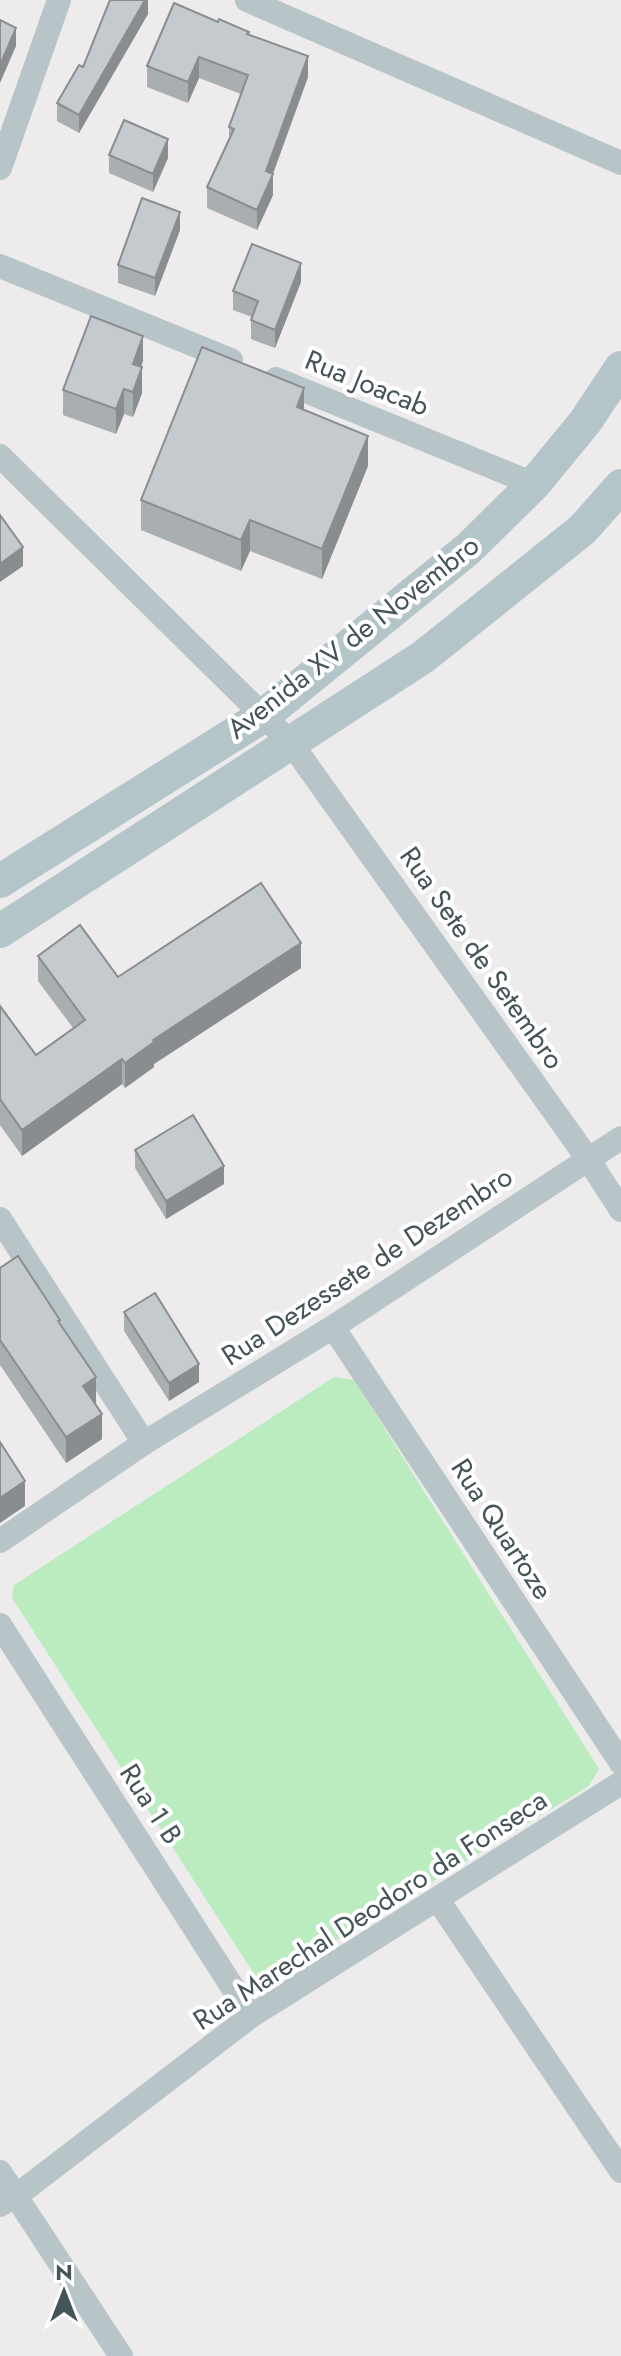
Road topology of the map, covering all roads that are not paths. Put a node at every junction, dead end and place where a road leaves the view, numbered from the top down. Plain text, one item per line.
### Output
1 (59, 0) edge
2 (247, 0) edge
3 (621, 163) edge
4 (0, 168) edge
5 (0, 266) edge
6 (621, 368) edge
7 (0, 456) edge
8 (534, 484) junction
9 (621, 486) edge
10 (621, 508) edge
11 (583, 529) junction
12 (263, 716) junction
13 (291, 743) junction
14 (0, 881) edge
15 (0, 931) edge
16 (621, 1138) edge
17 (588, 1159) junction
18 (621, 1210) edge
19 (0, 1219) edge
20 (333, 1327) junction
21 (144, 1443) junction
22 (0, 1541) edge
23 (0, 1625) edge
24 (621, 1763) edge
25 (621, 1783) edge
26 (438, 1900) junction
27 (251, 2016) junction
28 (621, 2171) edge
29 (0, 2172) edge
30 (8, 2200) edge
31 (121, 2356) edge

1 - 4 street
2 - 3 street
5 - 8 street, Rua Joacab
6 - 8 main road, Avenida XV de Novembro
7 - 12 street
8 - 12 main road, Avenida XV de Novembro
9 - 11 main road, Avenida XV de Novembro
10 - 11 street
11 - 13 main road, Avenida XV de Novembro
12 - 13 street, Rua Sete de Setembro
12 - 14 main road, Avenida XV de Novembro
13 - 15 main road, Avenida XV de Novembro
13 - 17 street, Rua Sete de Setembro
16 - 17 street, Rua Dezessete de Dezembro
17 - 18 street, Rua Sete de Setembro
17 - 20 street, Rua Dezessete de Dezembro
19 - 21 street
20 - 21 street, Rua Dezessete de Dezembro
20 - 24 street, Rua Quartoze
21 - 22 street, Rua Dezessete de Dezembro
23 - 27 street, Rua 1 B
25 - 26 street, Rua Marechal Deodoro da Fonseca
26 - 27 street, Rua Marechal Deodoro da Fonseca
26 - 28 street
27 - 30 street, Rua Marechal Deodoro da Fonseca
29 - 30 street
30 - 31 street

